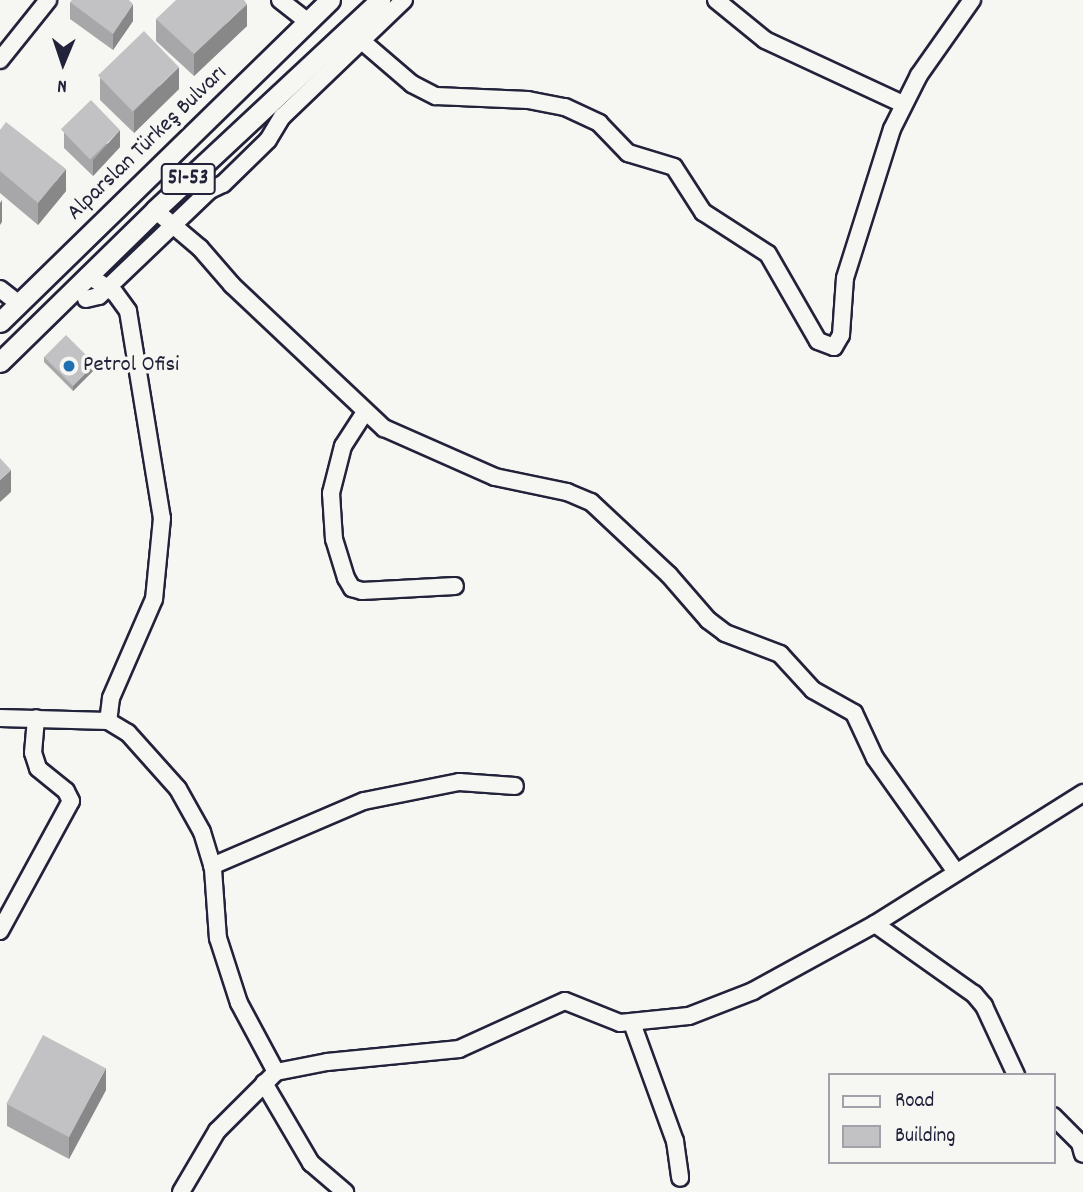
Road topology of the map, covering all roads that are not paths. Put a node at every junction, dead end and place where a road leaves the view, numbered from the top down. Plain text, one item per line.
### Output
1 (48, 0) edge
2 (280, 0) edge
3 (330, 0) edge
4 (380, 0) edge
5 (404, 0) edge
6 (716, 0) edge
7 (972, 0) edge
8 (308, 22) junction
9 (354, 35) junction
10 (0, 60) edge
11 (903, 104) junction
12 (155, 210) junction
13 (173, 224) junction
14 (88, 275) junction
15 (107, 288) junction
16 (0, 289) edge
17 (86, 299) dead end
18 (19, 304) junction
19 (0, 322) edge
20 (0, 362) edge
21 (365, 412) junction
22 (455, 586) dead end
23 (0, 718) edge
24 (36, 718) junction
25 (108, 721) junction
26 (515, 786) dead end
27 (1083, 793) edge
28 (212, 866) junction
29 (956, 872) junction
30 (875, 924) junction
31 (0, 931) edge
32 (632, 1023) junction
33 (1015, 1073) edge
34 (270, 1077) junction
35 (1055, 1118) edge
36 (1083, 1154) edge
37 (680, 1178) dead end
38 (181, 1192) edge
39 (345, 1192) edge

1 - 10 street
2 - 8 street
3 - 8 main road, Alparslan Türkeş Bulvarı / 51-53
4 - 9 main road, 51-53
5 - 9 street
6 - 11 street
7 - 11 street
8 - 18 main road, Alparslan Türkeş Bulvarı / 51-53
9 - 11 street
9 - 12 main road, 51-53
9 - 13 street
12 - 13 street
12 - 14 main road, 51-53
13 - 15 street
13 - 21 street
14 - 15 street
14 - 20 main road, 51-53
15 - 17 street
15 - 25 street
16 - 18 street
18 - 19 main road, Alparslan Türkeş Bulvarı / 51-53
21 - 22 street
21 - 29 street
23 - 24 street
24 - 25 street
24 - 31 street
25 - 28 street
26 - 28 street
27 - 29 street
28 - 34 street
29 - 30 street
30 - 32 street
30 - 33 street
32 - 34 street
32 - 37 street
34 - 38 street
34 - 39 street
35 - 36 street

